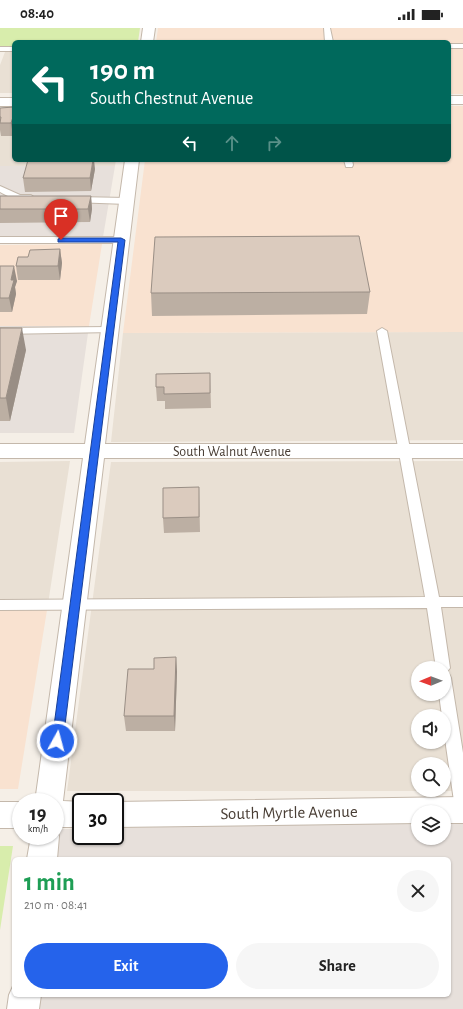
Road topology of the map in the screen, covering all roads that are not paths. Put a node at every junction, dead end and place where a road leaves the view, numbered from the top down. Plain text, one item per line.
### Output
1 (149, 28) edge
2 (326, 28) edge
3 (147, 40) edge
4 (329, 40) edge
5 (451, 46) edge
6 (463, 46) edge
7 (0, 49) edge
8 (12, 49) edge
9 (451, 100) edge
10 (463, 100) edge
11 (0, 102) edge
12 (12, 102) edge
13 (132, 162) edge
14 (0, 190) edge
15 (42, 199) edge
16 (66, 200) edge
17 (127, 201) junction
18 (0, 240) edge
19 (121, 240) junction
20 (110, 330) junction
21 (0, 331) edge
22 (382, 331) dead end
23 (0, 451) edge
24 (94, 451) junction
25 (405, 451) junction
26 (463, 451) edge
27 (433, 602) junction
28 (463, 602) edge
29 (0, 605) edge
30 (75, 605) junction
31 (441, 661) edge
32 (447, 701) edge
33 (50, 793) edge
34 (463, 809) edge
35 (124, 814) edge
36 (0, 815) edge
37 (12, 815) edge
38 (44, 845) edge
39 (42, 857) edge
40 (24, 997) edge
41 (23, 1009) edge

1 - 3 street
2 - 4 lane
5 - 6 lane
7 - 8 lane
9 - 10 street
11 - 12 street
13 - 17 street
14 - 15 lane
16 - 17 lane
17 - 19 street
18 - 19 lane
19 - 20 street
20 - 21 lane
20 - 24 street
22 - 25 lane
23 - 24 street, South Walnut Avenue
24 - 25 street, South Walnut Avenue
24 - 30 street
25 - 26 street, South Walnut Avenue
25 - 27 lane
27 - 28 lane
27 - 30 lane
27 - 31 lane
29 - 30 lane
30 - 33 street
32 - 34 lane
34 - 35 street, South Myrtle Avenue
36 - 37 street
38 - 39 street
40 - 41 street

